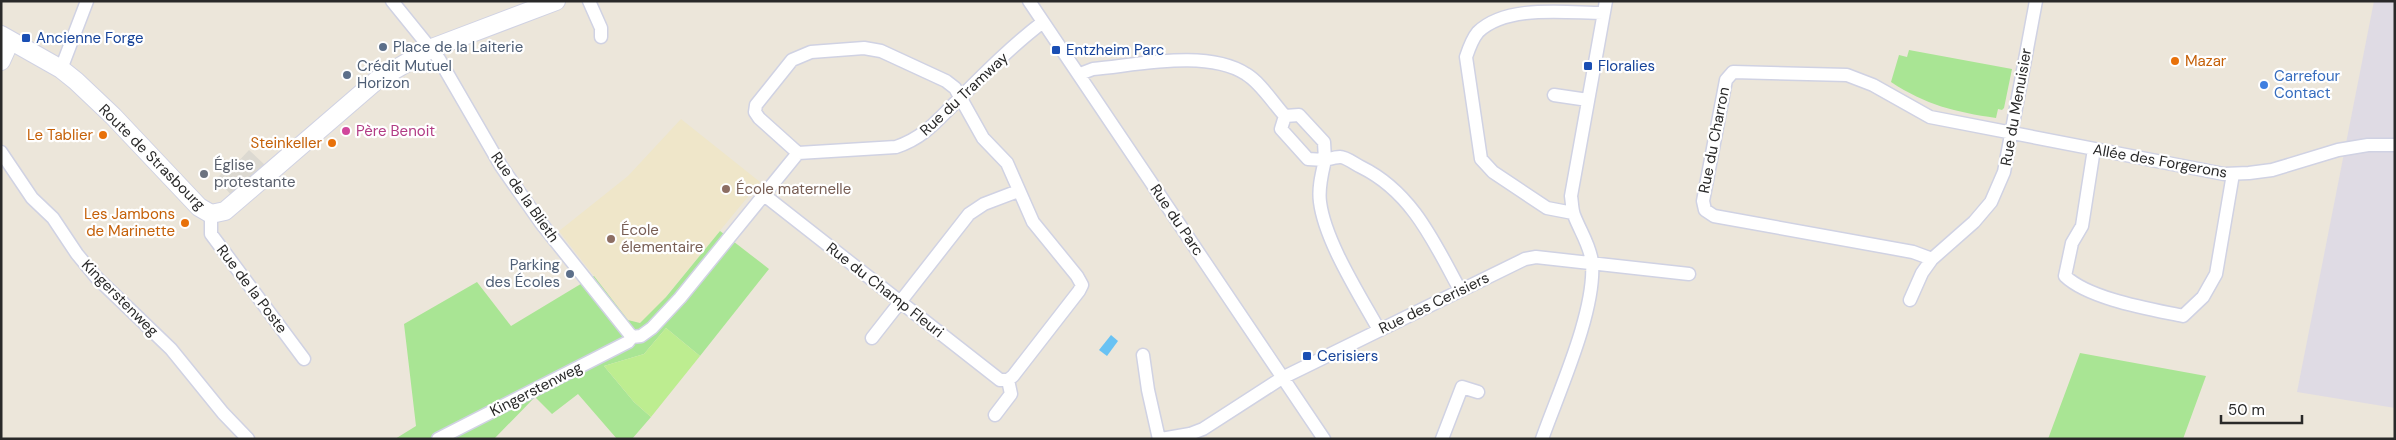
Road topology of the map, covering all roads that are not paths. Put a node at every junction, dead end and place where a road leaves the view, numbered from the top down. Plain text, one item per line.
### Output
1 (87, 1) edge
2 (392, 1) edge
3 (556, 1) edge
4 (589, 1) edge
5 (1029, 1) edge
6 (2036, 1) edge
7 (1605, 7) edge
8 (1043, 22) junction
9 (601, 37) dead end
10 (6, 38) edge
11 (432, 48) junction
12 (1, 61) edge
13 (61, 69) junction
14 (1080, 74) junction
15 (1554, 94) dead end
16 (960, 97) junction
17 (1588, 100) junction
18 (1285, 116) junction
19 (2012, 133) junction
20 (2395, 145) edge
21 (2094, 149) junction
22 (1, 152) edge
23 (798, 152) junction
24 (1325, 160) junction
25 (2233, 174) junction
26 (1018, 191) junction
27 (764, 195) junction
28 (1573, 213) junction
29 (211, 214) junction
30 (1932, 258) junction
31 (1592, 262) junction
32 (1689, 274) dead end
33 (1460, 290) junction
34 (1910, 300) dead end
35 (901, 302) junction
36 (1379, 330) junction
37 (632, 337) junction
38 (872, 338) dead end
39 (1143, 355) dead end
40 (304, 359) dead end
41 (1282, 378) junction
42 (1008, 380) junction
43 (1478, 392) dead end
44 (996, 415) dead end
45 (248, 439) edge
46 (438, 439) edge
47 (1160, 439) edge
48 (1324, 439) edge
49 (1442, 439) edge
50 (1542, 439) edge

1 - 13 street
2 - 11 street, Rue de la Blieth
3 - 11 main road, Route de Strasbourg
4 - 9 street
5 - 8 street, Rue du Parc
6 - 19 street, Rue du Menuisier
7 - 17 street
7 - 28 street
8 - 14 street, Rue du Parc
8 - 16 street, Rue du Tramway
10 - 12 main road
10 - 13 main road, Route de Strasbourg
11 - 29 main road, Route de Strasbourg
11 - 37 street, Rue de la Blieth
13 - 29 main road, Route de Strasbourg
14 - 18 street
14 - 41 street, Rue du Parc
15 - 17 street
16 - 23 street, Rue du Tramway
16 - 23 street
16 - 26 street
17 - 28 street
18 - 24 street
18 - 24 street
19 - 21 street, Allée des Forgerons
19 - 30 street, Rue du Menuisier
19 - 30 street, Rue du Charron
20 - 25 street, Allée des Forgerons
21 - 25 street, Allée des Forgerons
21 - 25 street
22 - 45 street, Kingerstenweg
23 - 27 street
24 - 33 street
24 - 36 street
26 - 35 street
26 - 42 street
27 - 35 street, Rue du Champ Fleuri
27 - 37 street
28 - 31 street
29 - 40 street, Rue de la Poste
30 - 34 street, Rue du Menuisier
31 - 32 street, Rue des Cerisiers
31 - 33 street, Rue des Cerisiers
31 - 50 street
33 - 36 street, Rue des Cerisiers
35 - 38 street
35 - 42 street, Rue du Champ Fleuri
36 - 41 street, Rue des Cerisiers
37 - 46 street, Kingerstenweg
39 - 47 street
41 - 47 street, Rue des Cerisiers
41 - 48 street, Rue du Parc
42 - 44 street
43 - 49 street

